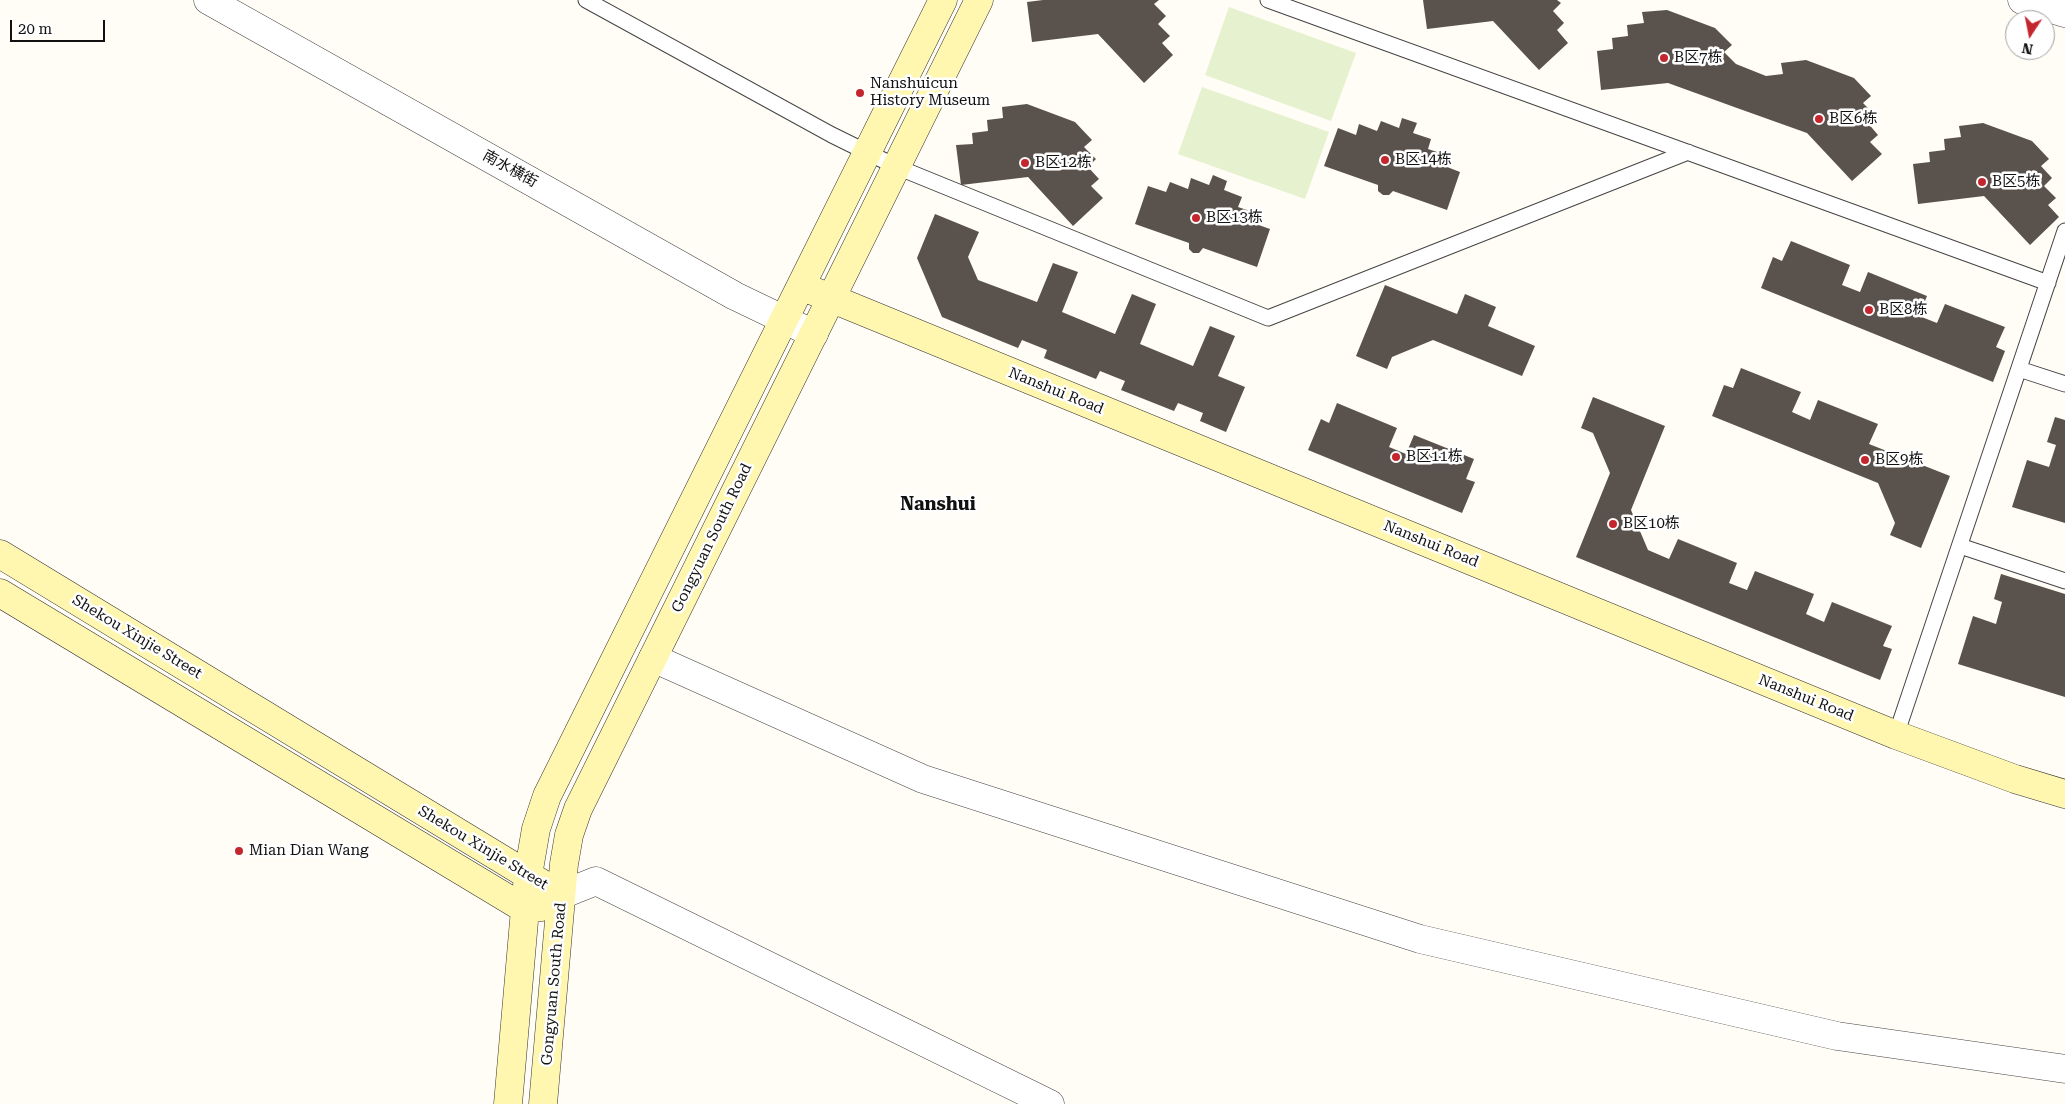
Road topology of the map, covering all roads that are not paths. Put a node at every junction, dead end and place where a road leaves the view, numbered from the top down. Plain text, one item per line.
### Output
1 (208, 0) edge
2 (586, 0) edge
3 (943, 0) edge
4 (980, 0) edge
5 (1268, 0) edge
6 (2022, 0) edge
7 (2065, 14) edge
8 (868, 152) junction
9 (1688, 152) junction
10 (897, 167) junction
11 (2065, 231) edge
12 (2061, 254) edge
13 (2048, 283) junction
14 (800, 286) junction
15 (831, 298) junction
16 (784, 319) junction
17 (814, 334) junction
18 (2019, 369) junction
19 (2065, 384) edge
20 (1960, 546) junction
21 (0, 554) edge
22 (2065, 581) edge
23 (0, 593) edge
24 (653, 658) junction
25 (1896, 735) junction
26 (2065, 794) edge
27 (528, 875) junction
28 (561, 895) junction
29 (525, 909) junction
30 (2065, 1069) edge
31 (508, 1104) edge
32 (543, 1104) edge
33 (1050, 1104) edge

1 - 16 street, 南水横街
2 - 8 lane
3 - 8 street
4 - 10 street, Gongyuan South Road
5 - 9 lane
6 - 7 street
8 - 10 lane
8 - 14 street
9 - 10 lane
9 - 13 lane
10 - 15 street, Gongyuan South Road
11 - 12 lane
12 - 13 lane
13 - 18 lane
14 - 15 street, Nanshui Road
14 - 16 street
15 - 17 street, Gongyuan South Road
15 - 25 street, Nanshui Road
16 - 17 street, 南水横街
16 - 27 street
17 - 24 street, Gongyuan South Road
18 - 19 lane
18 - 20 lane
20 - 22 lane
20 - 25 lane
21 - 27 street, Shekou Xinjie Street
23 - 29 street, Shekou Xinjie Street
24 - 28 street, Gongyuan South Road
24 - 30 street
25 - 26 street, Nanshui Road
27 - 28 street, Shekou Xinjie Street
27 - 29 street
28 - 29 street, Shekou Xinjie Street
28 - 32 street, Gongyuan South Road
28 - 33 street
29 - 31 street

